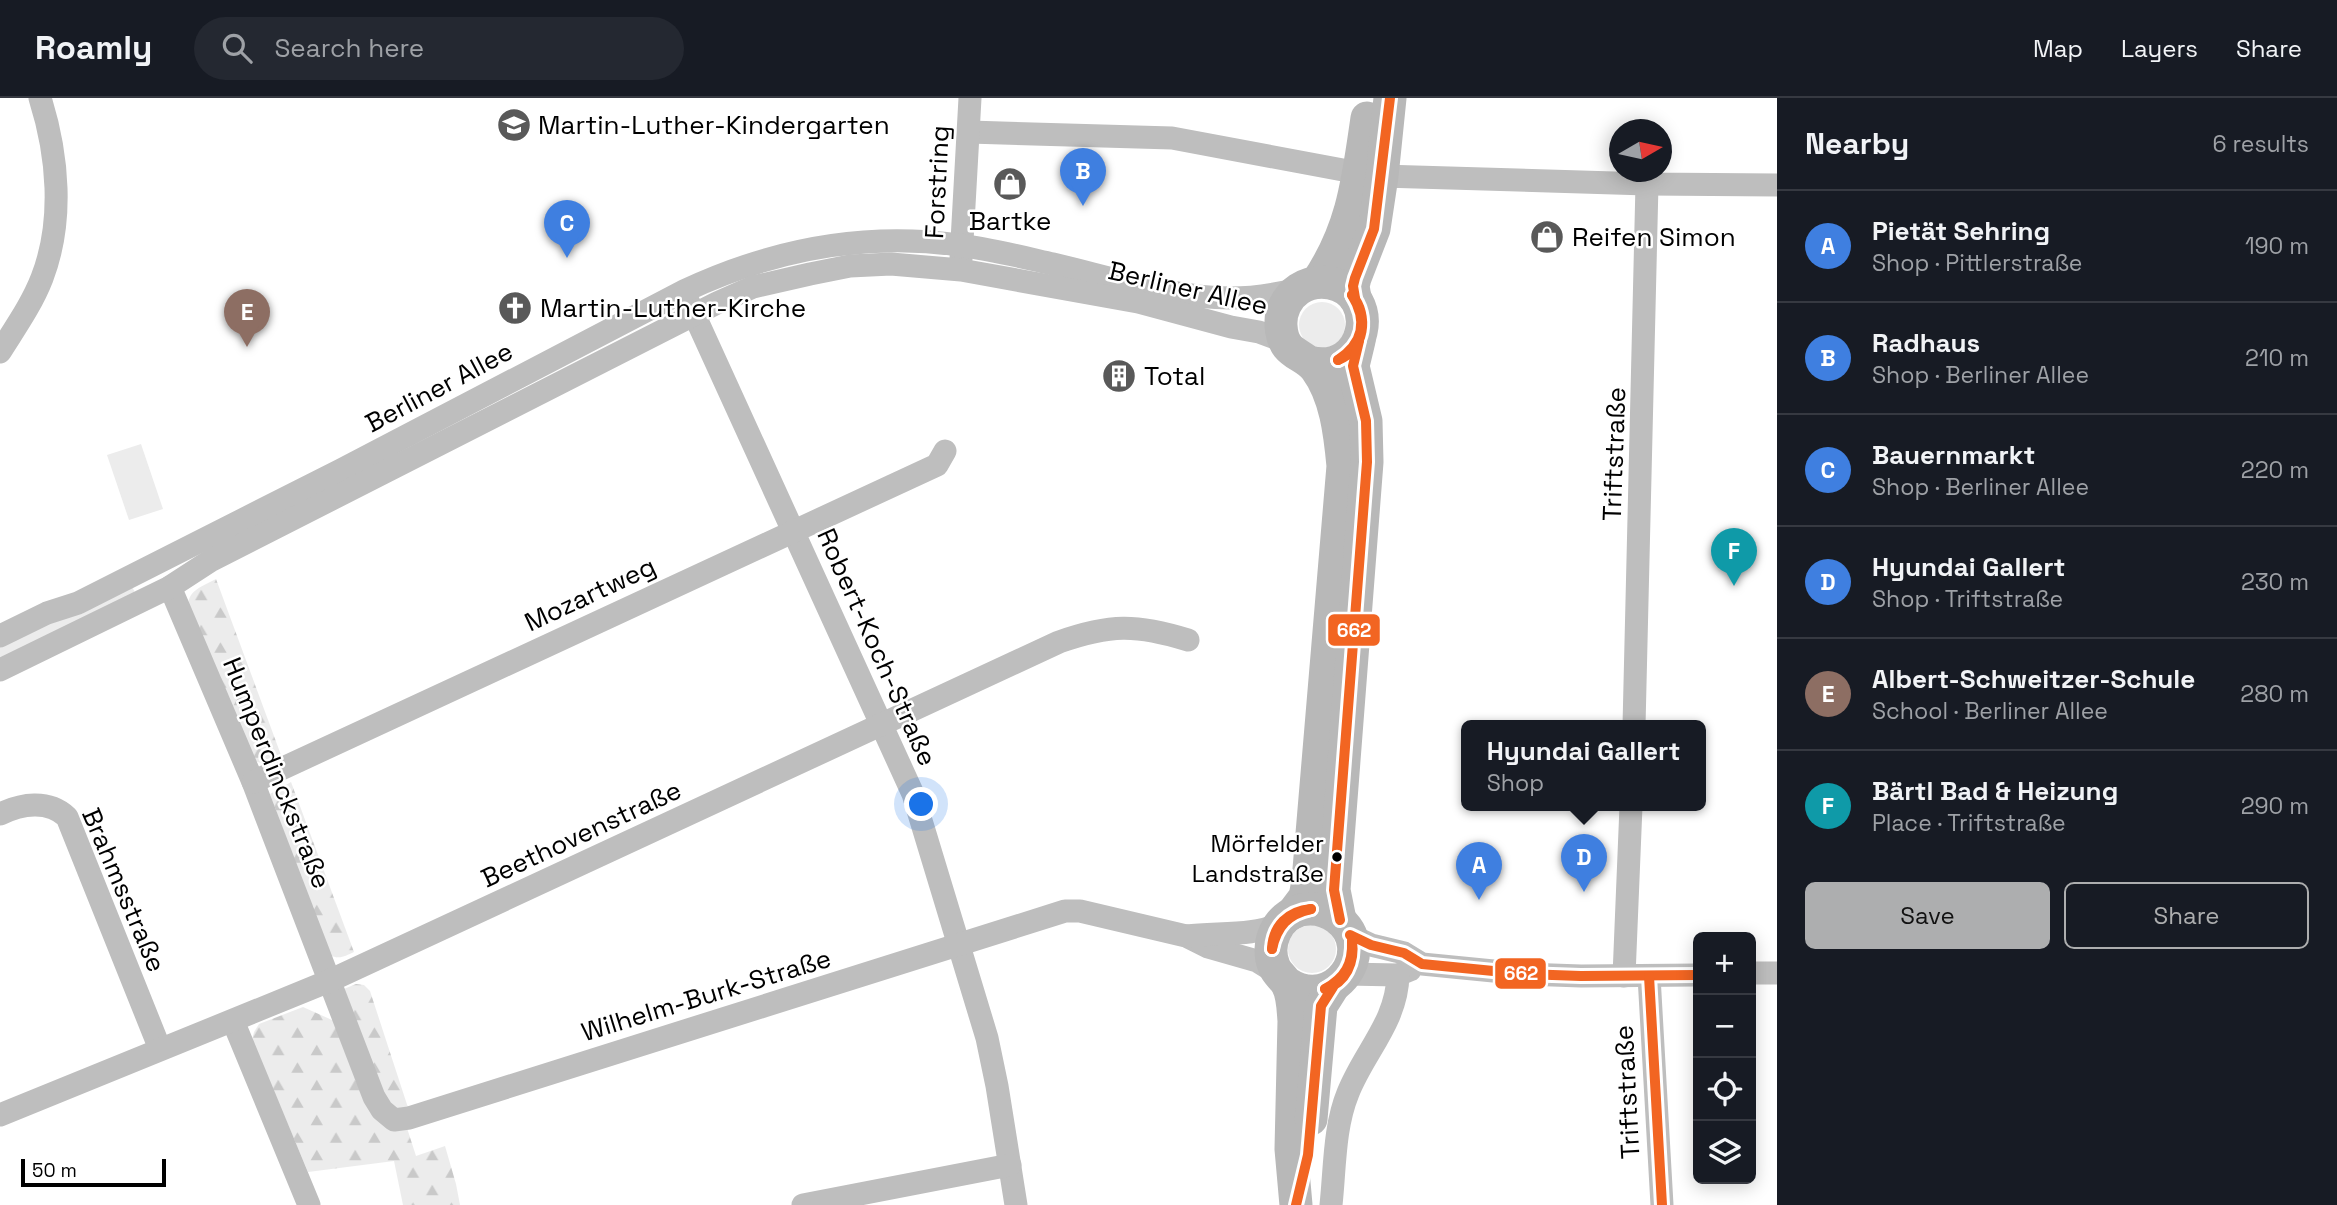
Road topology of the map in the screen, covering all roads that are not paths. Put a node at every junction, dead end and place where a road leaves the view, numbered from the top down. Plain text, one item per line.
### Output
1 (40, 98) edge
2 (970, 98) edge
3 (1369, 98) edge
4 (1390, 98) edge
5 (969, 132) junction
6 (1371, 174) junction
7 (1647, 184) junction
8 (1777, 185) edge
9 (961, 245) junction
10 (961, 270) junction
11 (1082, 282) junction
12 (1308, 286) junction
13 (684, 291) junction
14 (1354, 298) junction
15 (694, 315) junction
16 (1284, 341) junction
17 (1359, 341) junction
18 (0, 352) edge
19 (1309, 362) junction
20 (945, 451) dead end
21 (794, 531) junction
22 (170, 587) junction
23 (0, 636) edge
24 (1188, 640) dead end
25 (0, 670) edge
26 (1634, 720) edge
27 (882, 726) junction
28 (253, 782) junction
29 (1631, 811) edge
30 (0, 814) edge
31 (1287, 918) junction
32 (1345, 928) junction
33 (1186, 936) junction
34 (958, 944) junction
35 (1422, 964) junction
36 (1756, 973) edge
37 (1777, 973) edge
38 (1398, 975) junction
39 (1693, 975) edge
40 (1624, 976) junction
41 (1649, 976) junction
42 (1282, 978) junction
43 (1339, 980) junction
44 (329, 981) junction
45 (233, 1021) junction
46 (160, 1049) junction
47 (0, 1115) edge
48 (1010, 1165) junction
49 (303, 1203) edge
50 (1296, 1203) edge
51 (803, 1205) edge
52 (1016, 1205) edge
53 (1331, 1205) edge
54 (1662, 1205) edge

1 - 18 street
2 - 5 street, Forstring
3 - 6 main road
4 - 6 main road
5 - 6 street
5 - 9 street, Forstring
6 - 7 street
6 - 12 main road
6 - 14 main road
7 - 8 street
7 - 26 street, Triftstraße
9 - 10 street, Forstring
9 - 11 street, Berliner Allee
9 - 13 street, Berliner Allee
10 - 11 street, Berliner Allee
10 - 15 street, Berliner Allee
11 - 12 street, Berliner Allee
11 - 16 street, Berliner Allee
12 - 14 main road
12 - 16 main road
13 - 15 street, Robert-Koch-Straße
13 - 23 street, Berliner Allee
14 - 17 main road
15 - 21 street, Robert-Koch-Straße
15 - 22 street, Berliner Allee
16 - 19 main road
17 - 19 main road
17 - 32 main road
19 - 31 main road
20 - 21 street, Mozartweg
21 - 27 street, Robert-Koch-Straße
21 - 28 street, Mozartweg
22 - 25 street, Berliner Allee
22 - 28 street, Humperdinckstraße
24 - 27 street, Beethovenstraße
27 - 34 street, Robert-Koch-Straße
27 - 44 street, Beethovenstraße
28 - 44 street, Humperdinckstraße
29 - 40 street
30 - 46 street, Brahmsstraße
31 - 32 main road
31 - 33 street, Wilhelm-Burk-Straße
31 - 42 main road
32 - 35 street
32 - 43 main road
33 - 34 street, Wilhelm-Burk-Straße
33 - 42 street, Wilhelm-Burk-Straße
34 - 44 street, Wilhelm-Burk-Straße
34 - 48 street, Robert-Koch-Straße
35 - 38 street
35 - 40 street
36 - 37 street
38 - 43 street
38 - 53 street
39 - 41 street
40 - 41 street
41 - 54 street, Triftstraße
42 - 43 main road
42 - 50 main road
43 - 50 main road
44 - 45 street, Beethovenstraße
45 - 46 street, Beethovenstraße
45 - 49 street
46 - 47 street, Beethovenstraße
48 - 51 street
48 - 52 street, Robert-Koch-Straße

